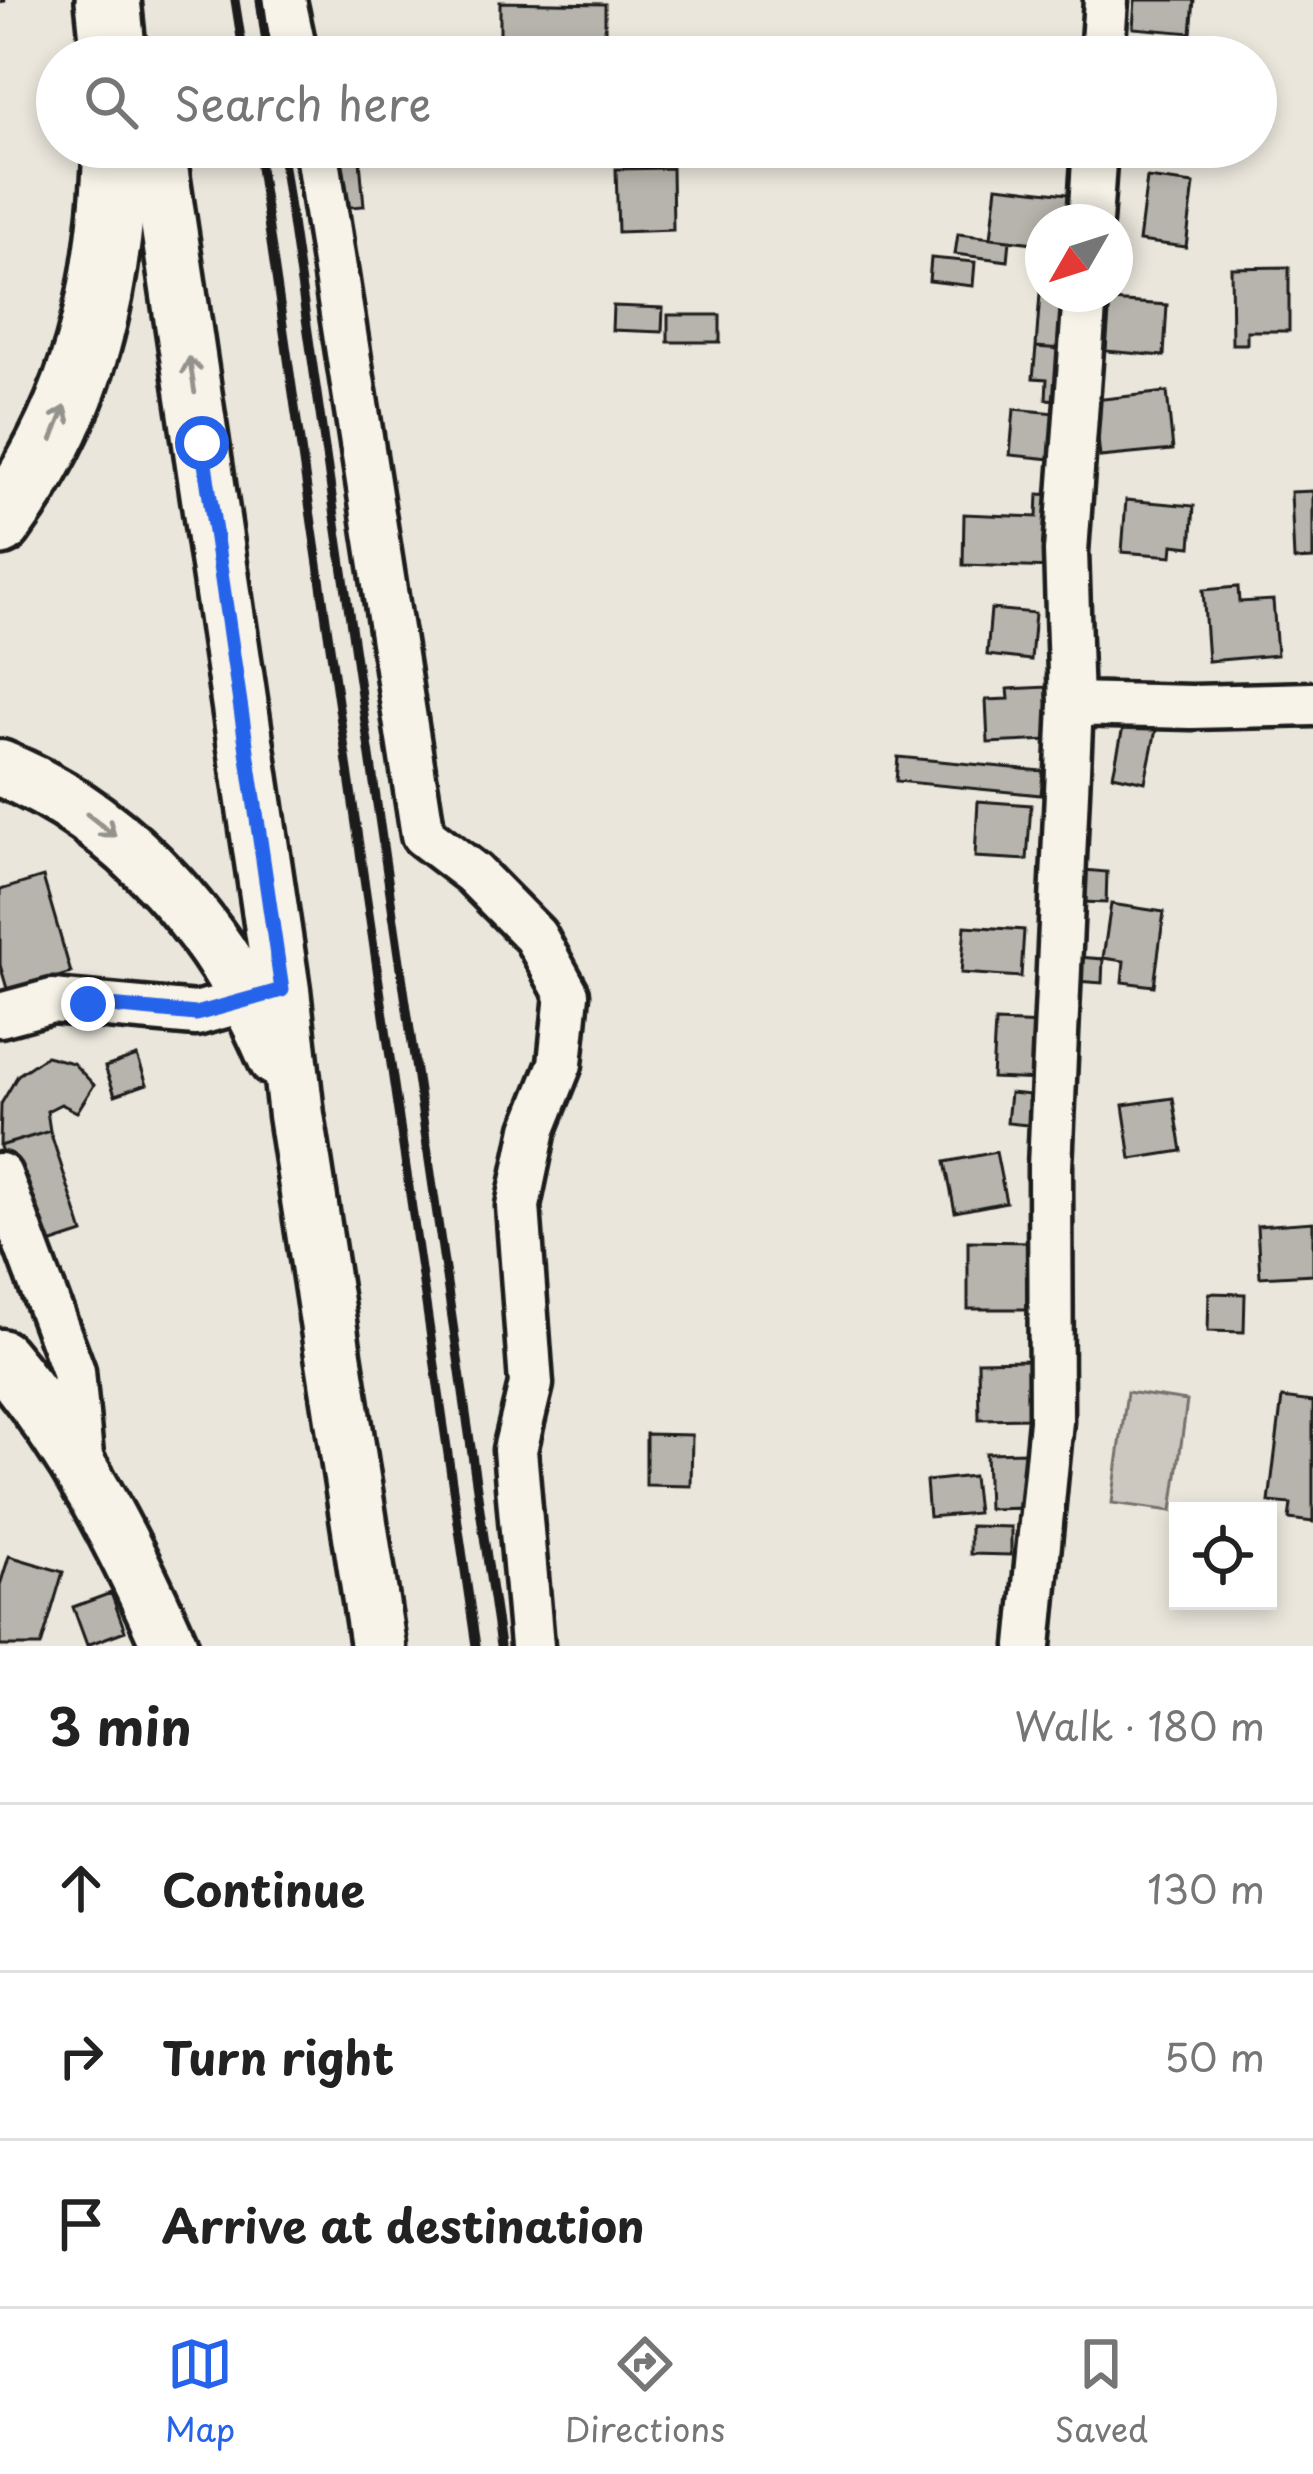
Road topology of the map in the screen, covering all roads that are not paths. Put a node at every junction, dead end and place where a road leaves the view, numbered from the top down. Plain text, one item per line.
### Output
1 (108, 0) edge
2 (135, 0) edge
3 (284, 0) edge
4 (1106, 0) edge
5 (112, 36) edge
6 (141, 36) edge
7 (292, 36) edge
8 (1103, 36) edge
9 (115, 168) edge
10 (161, 168) edge
11 (319, 168) edge
12 (1094, 168) edge
13 (1091, 204) edge
14 (1084, 312) edge
15 (0, 524) edge
16 (1071, 704) junction
17 (1313, 704) edge
18 (0, 768) edge
19 (265, 995) junction
20 (0, 1015) edge
21 (0, 1175) edge
22 (0, 1358) edge
23 (82, 1467) junction
24 (170, 1646) edge
25 (378, 1646) edge
26 (532, 1646) edge
27 (1029, 1646) edge

1 - 5 highway
2 - 6 main road
3 - 7 street
4 - 8 street
15 -> 9 highway
19 -> 10 main road
11 - 26 street
12 - 13 street
14 - 16 street
16 - 17 street
16 - 27 street
18 -> 19 main road
19 - 20 street
19 - 25 main road
21 - 23 street
22 - 23 main road
23 - 24 main road

